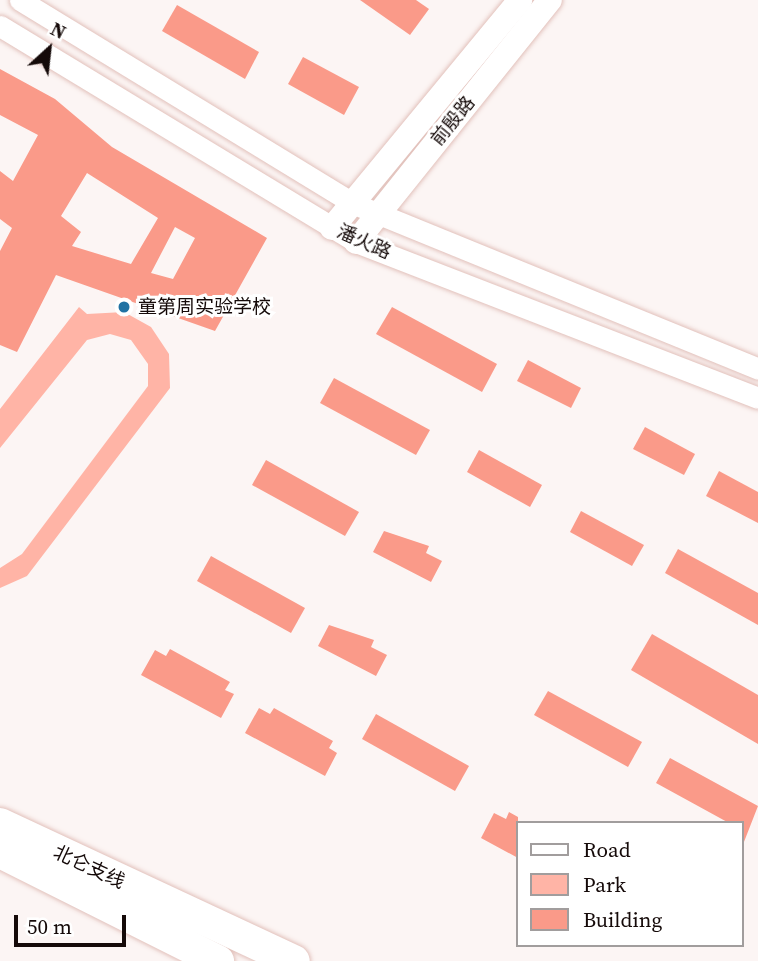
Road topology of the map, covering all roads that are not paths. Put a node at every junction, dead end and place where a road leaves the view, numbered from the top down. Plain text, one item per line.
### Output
1 (20, 0) edge
2 (520, 0) edge
3 (550, 0) edge
4 (0, 26) edge
5 (352, 203) junction
6 (378, 214) junction
7 (332, 228) junction
8 (356, 242) junction
9 (758, 369) edge
10 (758, 398) edge
11 (0, 824) edge
12 (0, 852) edge
13 (218, 961) edge
14 (294, 961) edge

1 - 5 street, 潘火路
2 - 5 main road, 前殷路
3 - 6 main road, 前殷路
4 - 7 street, 潘火路
5 - 6 street, 潘火路
5 - 7 main road, 前殷路
6 - 8 main road, 前殷路
6 - 9 street, 潘火路
7 - 8 street, 潘火路
8 - 10 street, 潘火路
11 - 14 highway, 北仑支线
12 - 13 highway, 北仑支线

